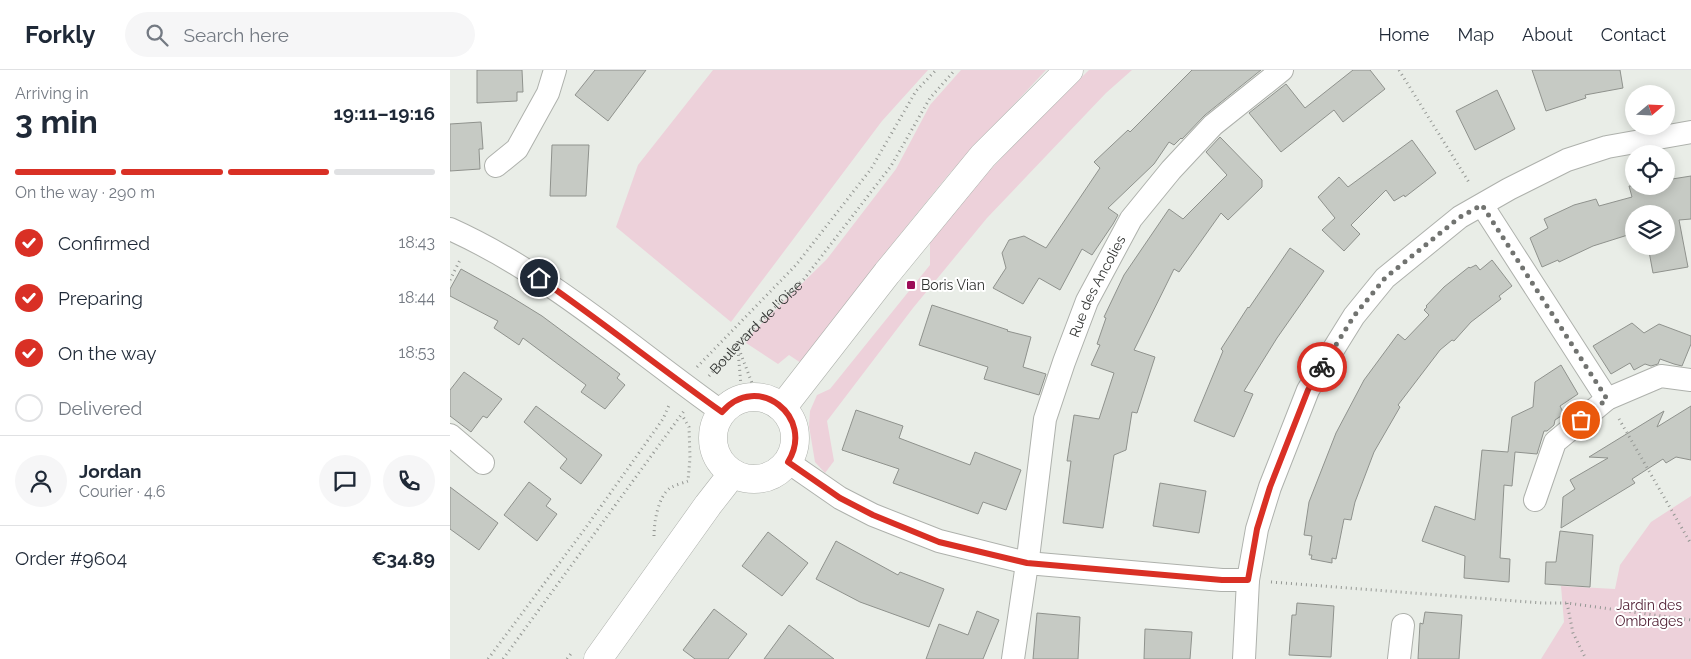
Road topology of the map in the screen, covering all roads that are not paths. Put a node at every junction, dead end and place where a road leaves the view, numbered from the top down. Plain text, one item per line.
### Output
1 (555, 70) edge
2 (1069, 70) edge
3 (1282, 70) edge
4 (1691, 132) edge
5 (496, 166) dead end
6 (1482, 205) junction
7 (450, 229) edge
8 (1691, 380) edge
9 (1607, 399) junction
10 (740, 402) junction
11 (782, 408) junction
12 (450, 435) edge
13 (788, 462) junction
14 (483, 463) dead end
15 (733, 473) junction
16 (1535, 500) dead end
17 (1027, 563) junction
18 (1248, 580) junction
19 (1403, 625) dead end
20 (588, 651) edge
21 (1013, 659) edge
22 (1244, 659) edge
23 (1399, 659) edge

1 - 5 street
2 - 11 main road
3 - 17 street, Rue des Ancolies
4 - 6 street
6 - 9 street
6 - 18 street
7 - 10 street
8 - 9 street
9 - 16 street
10 - 11 main road
10 - 15 main road
11 - 13 main road
12 - 14 street
13 - 15 main road
13 - 17 street
15 - 20 main road
17 - 18 street
17 - 21 street, Rue des Ancolies
18 - 22 street
19 - 23 street

